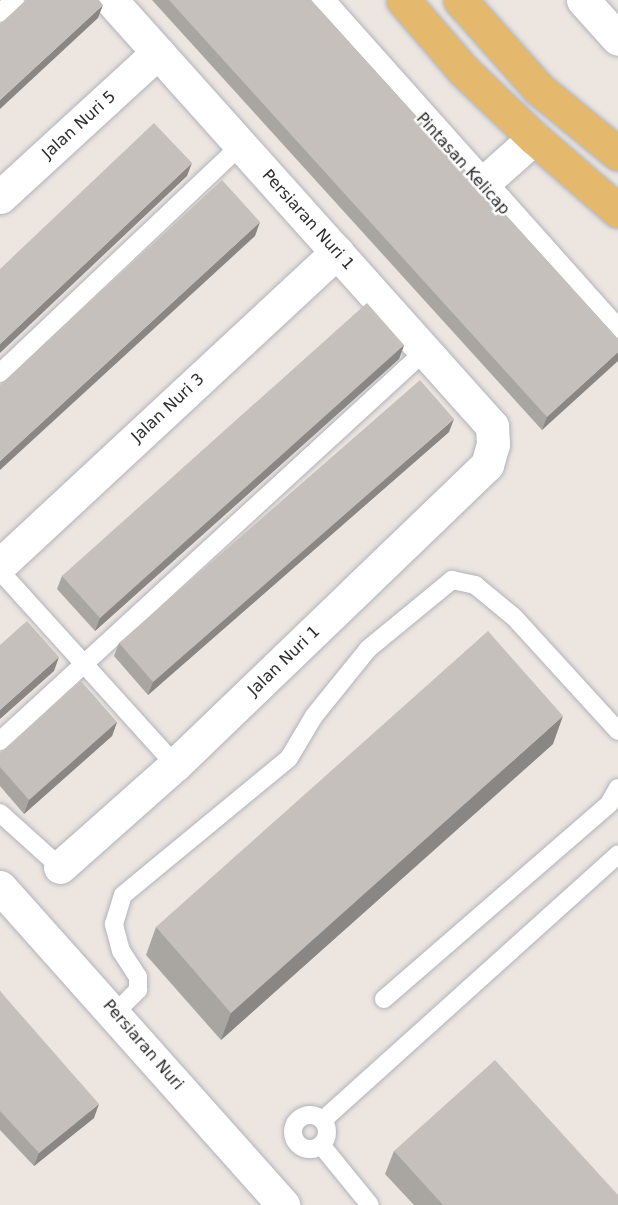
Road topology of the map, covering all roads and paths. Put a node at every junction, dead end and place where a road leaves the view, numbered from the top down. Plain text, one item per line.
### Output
1 (15, 0) edge
2 (111, 0) edge
3 (316, 0) edge
4 (403, 0) edge
5 (460, 0) edge
6 (583, 0) edge
7 (0, 13) edge
8 (618, 39) edge
9 (158, 52) junction
10 (534, 138) junction
11 (241, 145) junction
12 (618, 154) edge
13 (481, 185) junction
14 (0, 197) edge
15 (618, 211) edge
16 (336, 252) junction
17 (609, 329) edge
18 (425, 351) junction
19 (0, 373) edge
20 (493, 444) joint
21 (0, 565) edge
22 (0, 571) edge
23 (85, 665) junction
24 (618, 731) edge
25 (0, 741) edge
26 (175, 765) junction
27 (618, 788) edge
28 (0, 813) edge
29 (618, 854) edge
30 (60, 867) joint
31 (0, 888) edge
32 (384, 999) dead end
33 (115, 1013) junction
34 (323, 1120) junction
35 (321, 1145) junction
36 (283, 1205) edge
37 (370, 1205) edge

1 - 7 lane
2 - 9 street, Persiaran Nuri 1
3 - 13 street, Pintasan Kelicap
4 - 10 main road
5 - 12 main road
6 - 8 street
9 - 11 street, Persiaran Nuri 1
9 - 14 street, Jalan Nuri 5
10 - 13 street
10 - 15 main road
11 - 16 street, Persiaran Nuri 1
11 - 19 lane
13 - 17 street, Pintasan Kelicap
16 - 18 street, Persiaran Nuri 1
16 - 21 street, Jalan Nuri 3
18 - 20 street, Persiaran Nuri 1
18 - 23 lane
20 - 26 street, Jalan Nuri 1
22 - 23 lane
23 - 25 lane
23 - 26 lane
24 - 33 lane
26 - 30 street, Jalan Nuri 1
27 - 32 lane
28 - 30 lane
29 - 34 lane
31 - 33 street, Persiaran Nuri
33 - 36 street, Persiaran Nuri
34 - 35 lane
34 - 35 lane
35 - 37 lane

